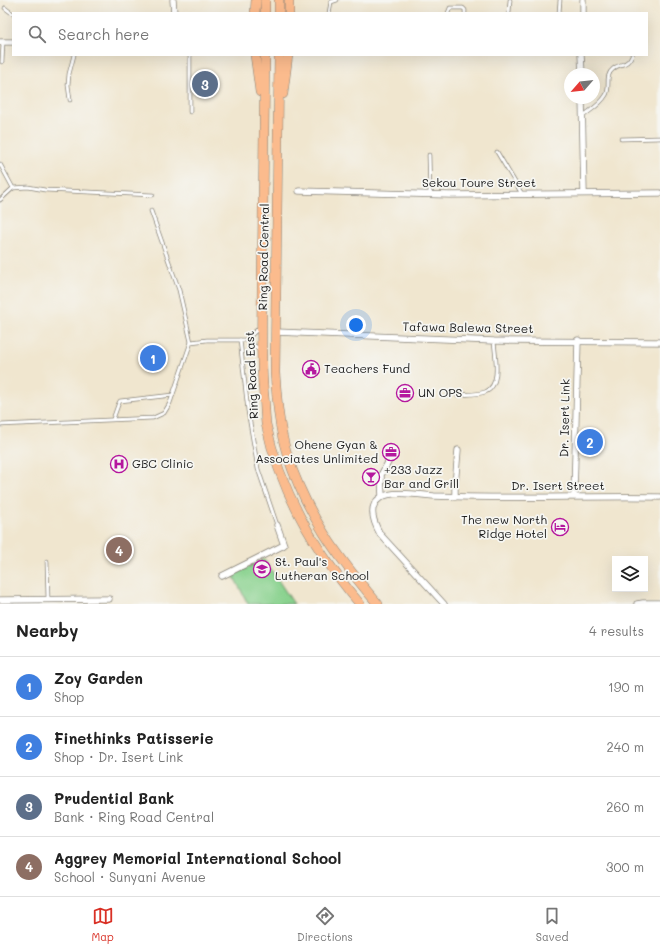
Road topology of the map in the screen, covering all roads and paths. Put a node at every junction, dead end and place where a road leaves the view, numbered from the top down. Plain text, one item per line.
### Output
1 (174, 0) edge
2 (256, 0) edge
3 (266, 0) edge
4 (279, 0) edge
5 (289, 0) edge
6 (337, 0) edge
7 (510, 0) edge
8 (560, 0) edge
9 (583, 0) edge
10 (5, 8) dead end
11 (174, 12) edge
12 (255, 12) edge
13 (265, 12) edge
14 (279, 12) edge
15 (289, 12) edge
16 (329, 12) edge
17 (448, 12) edge
18 (465, 12) edge
19 (509, 12) edge
20 (559, 12) edge
21 (583, 12) edge
22 (12, 13) edge
23 (1, 42) edge
24 (12, 42) edge
25 (74, 56) edge
26 (190, 56) edge
27 (255, 56) edge
28 (265, 56) edge
29 (279, 56) edge
30 (288, 56) edge
31 (581, 56) edge
32 (631, 56) edge
33 (2, 62) dead end
34 (582, 68) edge
35 (70, 100) dead end
36 (582, 104) edge
37 (190, 112) dead end
38 (583, 116) junction
39 (265, 120) junction
40 (278, 123) junction
41 (660, 138) edge
42 (621, 139) dead end
43 (498, 152) dead end
44 (429, 155) dead end
45 (0, 164) edge
46 (13, 188) junction
47 (299, 190) dead end
48 (584, 193) junction
49 (660, 193) edge
50 (522, 194) junction
51 (153, 195) dead end
52 (430, 195) junction
53 (1, 198) edge
54 (151, 211) dead end
55 (262, 269) junction
56 (276, 269) junction
57 (262, 325) junction
58 (276, 332) junction
59 (240, 340) junction
60 (246, 340) junction
61 (578, 340) junction
62 (494, 341) junction
63 (191, 342) junction
64 (660, 342) edge
65 (261, 350) junction
66 (173, 395) junction
67 (457, 395) dead end
68 (113, 420) junction
69 (0, 425) edge
70 (458, 450) dead end
71 (390, 459) dead end
72 (574, 496) junction
73 (382, 497) junction
74 (455, 497) junction
75 (660, 497) edge
76 (277, 525) joint
77 (47, 561) dead end
78 (222, 576) dead end
79 (109, 599) dead end
80 (0, 600) edge
81 (44, 601) edge
82 (660, 603) edge
83 (360, 604) edge
84 (378, 604) edge
85 (444, 604) edge
86 (637, 604) edge

1 - 11 street
2 - 12 main road
3 - 13 main road
4 - 14 main road
5 - 15 main road
6 - 16 lane
7 - 19 lane
8 - 20 lane
9 - 21 street
10 - 22 lane
17 - 18 lane
23 - 24 street
23 - 33 lane
25 - 35 lane
26 - 37 lane
27 - 39 main road
28 - 39 main road
29 - 40 main road, Ring Road Central
30 - 40 main road, Ring Road Central
31 - 34 street
32 - 38 lane
36 - 38 street
38 - 48 street
39 - 55 main road, Ring Road East
40 - 56 main road, Ring Road Central
41 - 42 lane
43 - 50 lane
44 - 52 lane
45 - 46 lane
46 - 51 lane
46 - 53 lane
47 - 52 street, Sekou Toure Street
48 - 49 street, Sekou Toure Street
48 - 50 street, Sekou Toure Street
50 - 52 street, Sekou Toure Street
54 - 63 lane
55 - 56 main road
55 - 57 main road, Ring Road East
56 - 58 main road, Ring Road Central
57 - 60 lane
57 - 65 main road, Ring Road East
58 - 62 street, Tafawa Balewa Street
58 - 84 main road, Ring Road Central
59 - 60 lane
59 - 63 lane
59 - 76 lane
60 - 65 lane
61 - 62 street, Tafawa Balewa Street
61 - 64 street, Tafawa Balewa Street
61 - 72 street, Dr. Isert Link
62 - 67 lane
63 - 66 lane
65 - 83 main road, Ring Road East
66 - 68 lane
66 - 68 lane
68 - 69 lane
70 - 74 street
71 - 73 street
72 - 74 street, Dr. Isert Street
72 - 75 street, Dr. Isert Street
73 - 74 street, Dr. Isert Street
73 - 85 street
76 - 78 street
77 - 81 lane
79 - 81 street
80 - 81 street
82 - 86 street

